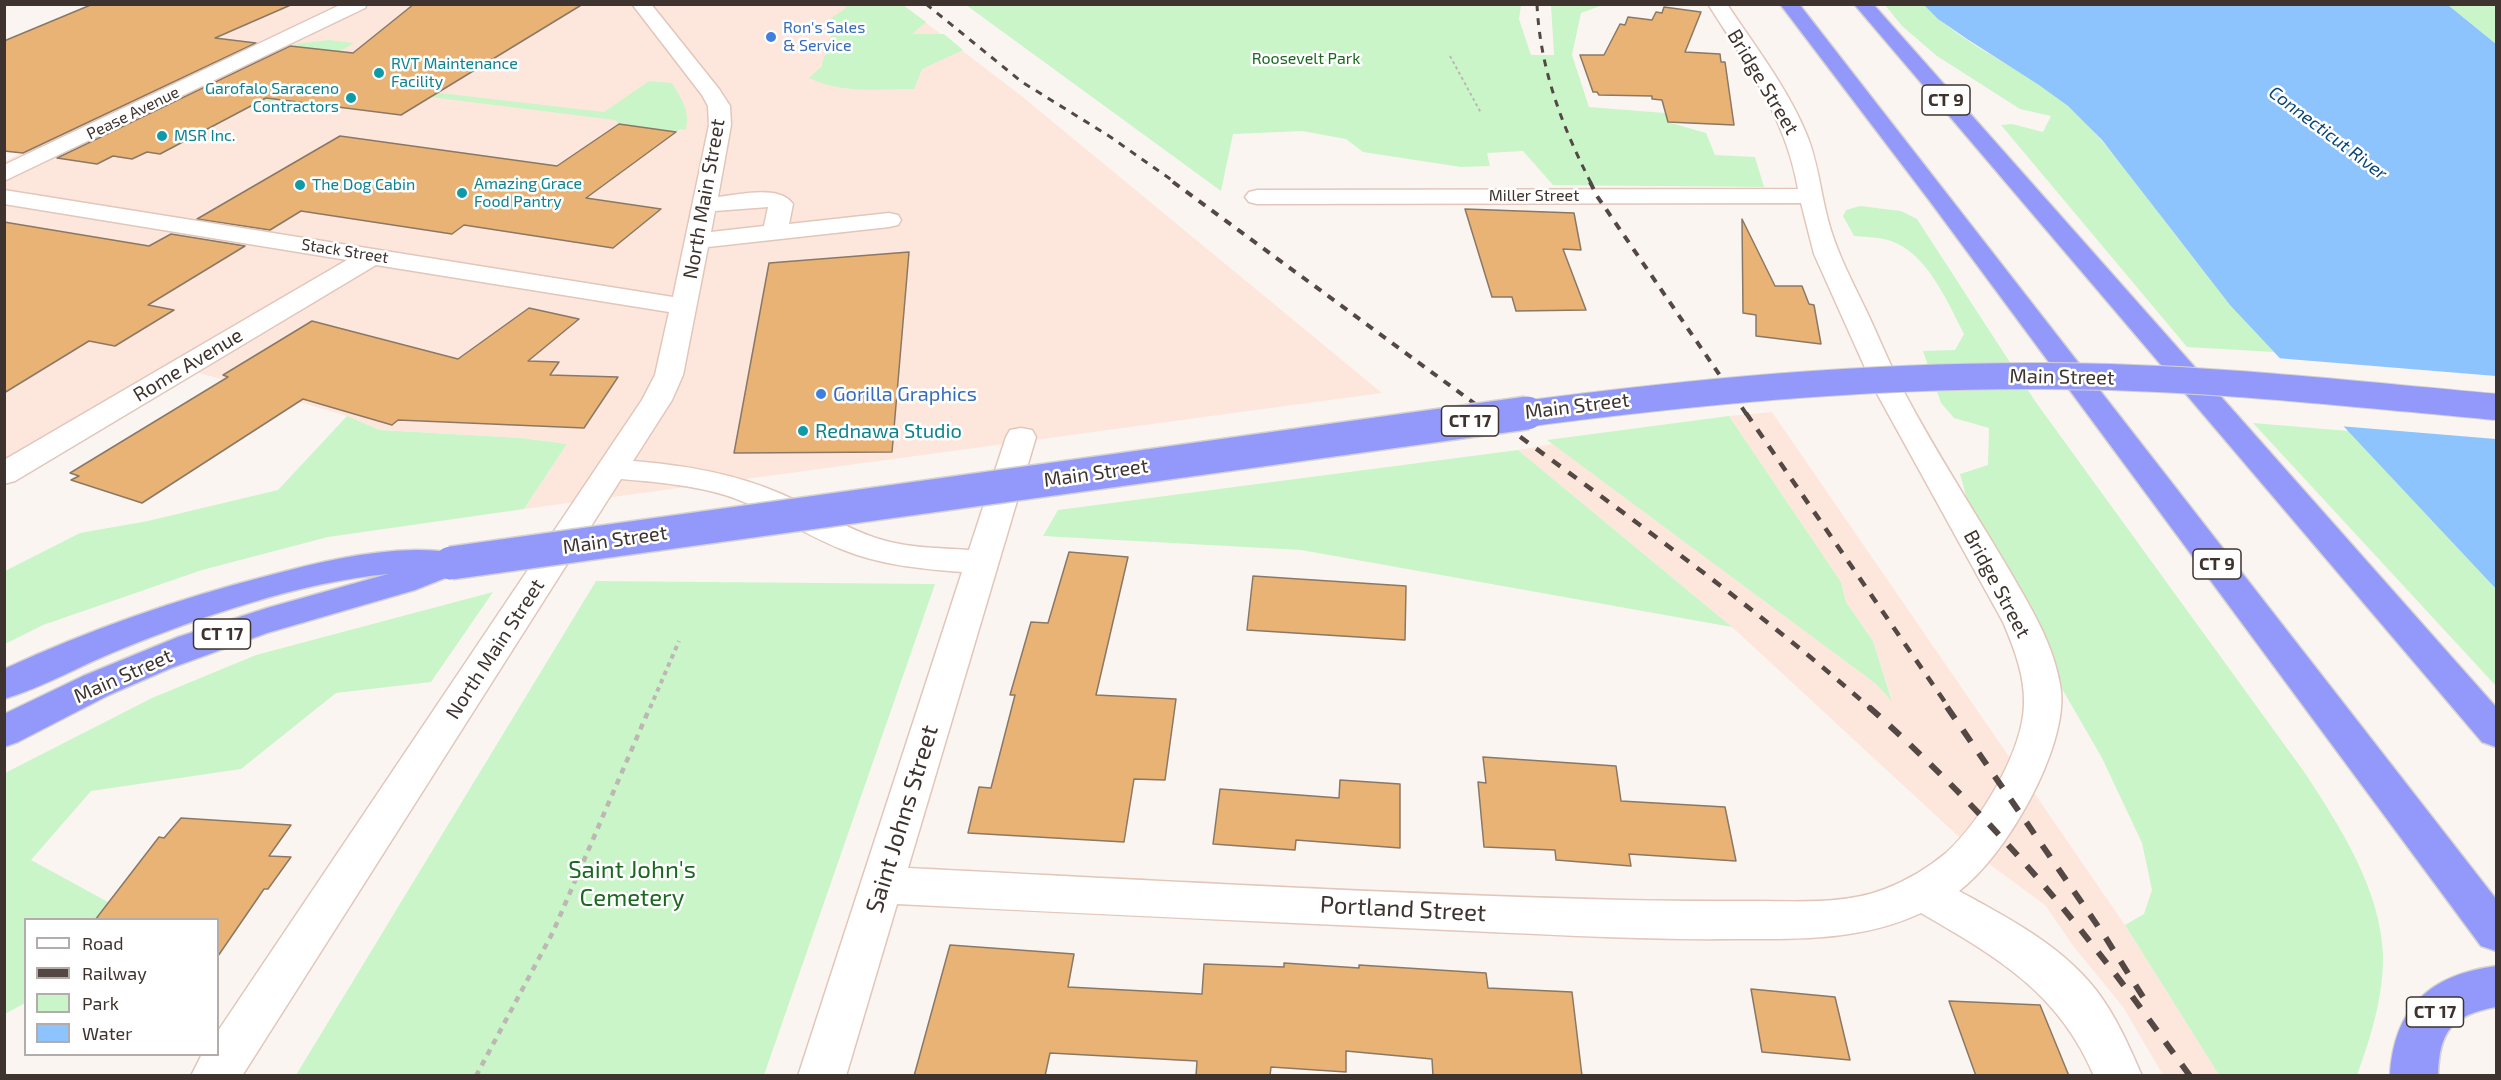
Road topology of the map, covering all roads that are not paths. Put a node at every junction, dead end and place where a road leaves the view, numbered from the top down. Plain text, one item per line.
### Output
1 (358, 4) edge
2 (641, 4) edge
3 (1789, 4) edge
4 (1863, 4) edge
5 (1713, 7) edge
6 (4, 174) edge
7 (4, 196) edge
8 (1811, 196) junction
9 (1257, 197) dead end
10 (704, 205) junction
11 (890, 220) dead end
12 (776, 232) junction
13 (697, 241) junction
14 (372, 256) junction
15 (685, 307) junction
16 (2496, 407) edge
17 (1021, 437) dead end
18 (611, 469) junction
19 (4, 474) edge
20 (982, 562) junction
21 (450, 564) junction
22 (4, 685) edge
23 (4, 732) edge
24 (2496, 732) edge
25 (882, 885) junction
26 (1920, 891) junction
27 (2496, 932) edge
28 (2496, 987) edge
29 (215, 1076) edge
30 (822, 1076) edge
31 (2118, 1076) edge
32 (2414, 1076) edge

1 - 6 street, Pease Avenue
2 - 10 street, North Main Street
3 - 27 highway, CT 9
4 - 24 highway, CT 9
5 - 8 street, Bridge Street
7 - 14 street, Stack Street
8 - 9 street, Miller Street
8 - 26 street, Bridge Street
10 - 12 street
10 - 13 street, North Main Street
11 - 12 street
12 - 13 street
13 - 15 street, North Main Street
14 - 15 street, Stack Street
14 - 19 street, Rome Avenue
15 - 18 street, North Main Street
16 - 21 highway, Main Street / CT 17, bridge
17 - 20 street, Saint Johns Street
18 - 20 street
18 - 29 street, North Main Street
20 - 25 street, Saint Johns Street
21 - 22 highway, Main Street / CT 17
21 - 23 highway, Main Street / CT 17
25 - 26 street, Portland Street
25 - 30 street, Saint Johns Street
26 - 31 street
28 - 32 highway, CT 17

